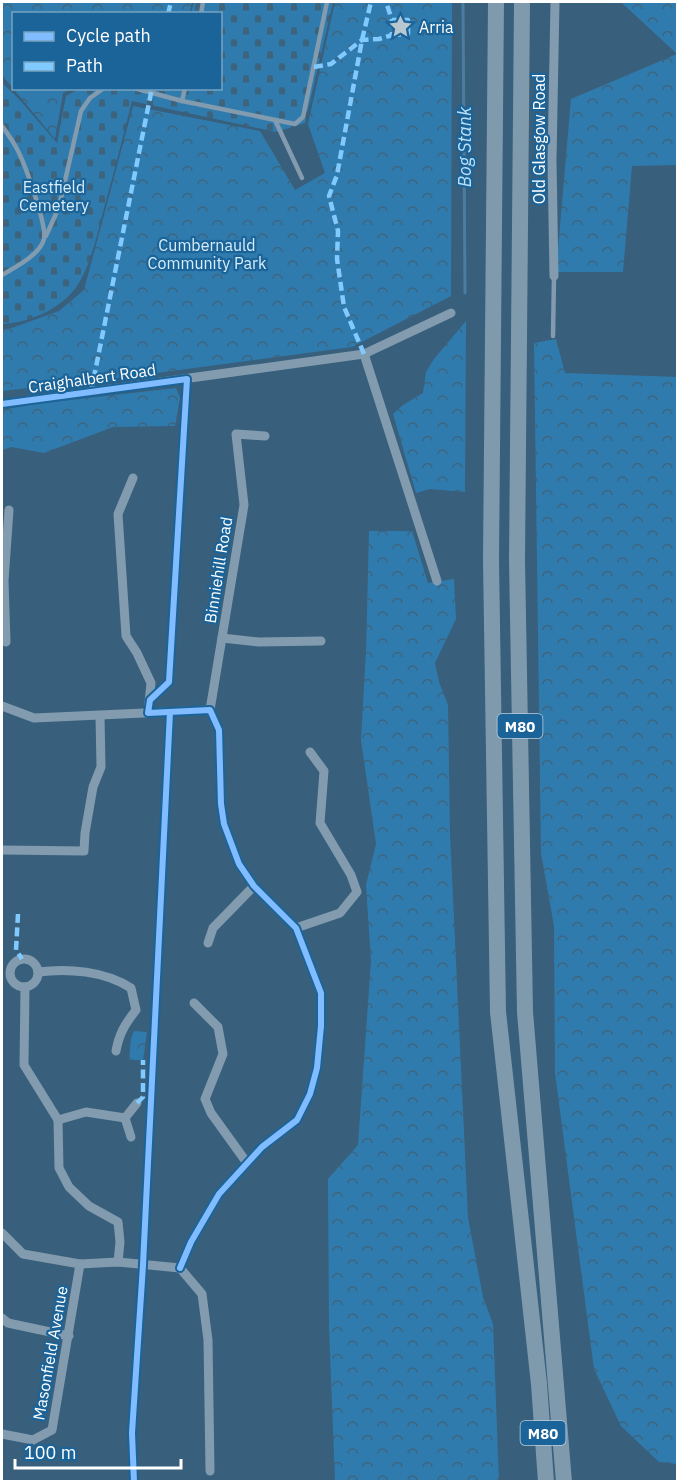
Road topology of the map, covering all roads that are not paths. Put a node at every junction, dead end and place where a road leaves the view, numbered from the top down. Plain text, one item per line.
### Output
1 (327, 2) edge
2 (496, 2) edge
3 (522, 2) edge
4 (555, 2) edge
5 (101, 90) edge
6 (141, 90) edge
7 (184, 90) edge
8 (182, 101) junction
9 (274, 120) junction
10 (2, 126) edge
11 (302, 178) dead end
12 (44, 242) junction
13 (2, 275) edge
14 (554, 276) joint
15 (451, 313) dead end
16 (553, 336) dead end
17 (364, 354) junction
18 (2, 404) edge
19 (265, 436) dead end
20 (133, 478) dead end
21 (9, 510) dead end
22 (5, 529) edge
23 (437, 581) dead end
24 (222, 638) junction
25 (321, 641) dead end
26 (6, 642) dead end
27 (2, 706) edge
28 (210, 710) junction
29 (148, 713) junction
30 (100, 716) junction
31 (310, 752) dead end
32 (2, 850) edge
33 (254, 886) junction
34 (296, 928) junction
35 (208, 943) dead end
36 (38, 972) junction
37 (25, 987) junction
38 (194, 1003) dead end
39 (116, 1051) dead end
40 (137, 1103) dead end
41 (125, 1118) junction
42 (58, 1120) junction
43 (131, 1137) dead end
44 (247, 1163) junction
45 (2, 1233) edge
46 (118, 1262) junction
47 (80, 1264) junction
48 (180, 1268) junction
49 (2, 1318) edge
50 (69, 1336) junction
51 (2, 1434) edge
52 (210, 1472) dead end
53 (545, 1482) edge
54 (564, 1482) edge

1 - 9 lane
2 - 53 highway, M80
3 - 54 highway, M80
4 - 14 street, Old Glasgow Road
5 - 12 lane
6 - 8 lane
7 - 8 lane
8 - 9 lane
9 - 11 lane
10 - 12 lane
12 - 13 lane
14 - 16 lane
15 - 17 street, Craighalbert Road
17 - 18 street, Craighalbert Road
17 - 23 street
19 - 24 street, Binniehill Road
20 - 29 street
21 - 22 street
22 - 26 street
24 - 25 street
24 - 28 street, Binniehill Road
27 - 30 street
28 - 29 street
28 - 33 street, Binniehill Road
29 - 30 street
30 - 32 street
31 - 34 street
33 - 34 street, Binniehill Road
33 - 35 street
34 - 44 street, Binniehill Road
36 - 37 street
36 - 37 street
36 - 39 street
37 - 42 street
38 - 44 street
40 - 41 street
41 - 42 street
41 - 43 street
42 - 46 street
44 - 48 street, Binniehill Road
45 - 47 street
46 - 47 street
46 - 48 street
47 - 50 street, Masonfield Avenue
48 - 52 street
49 - 50 street
50 - 51 street, Masonfield Avenue

